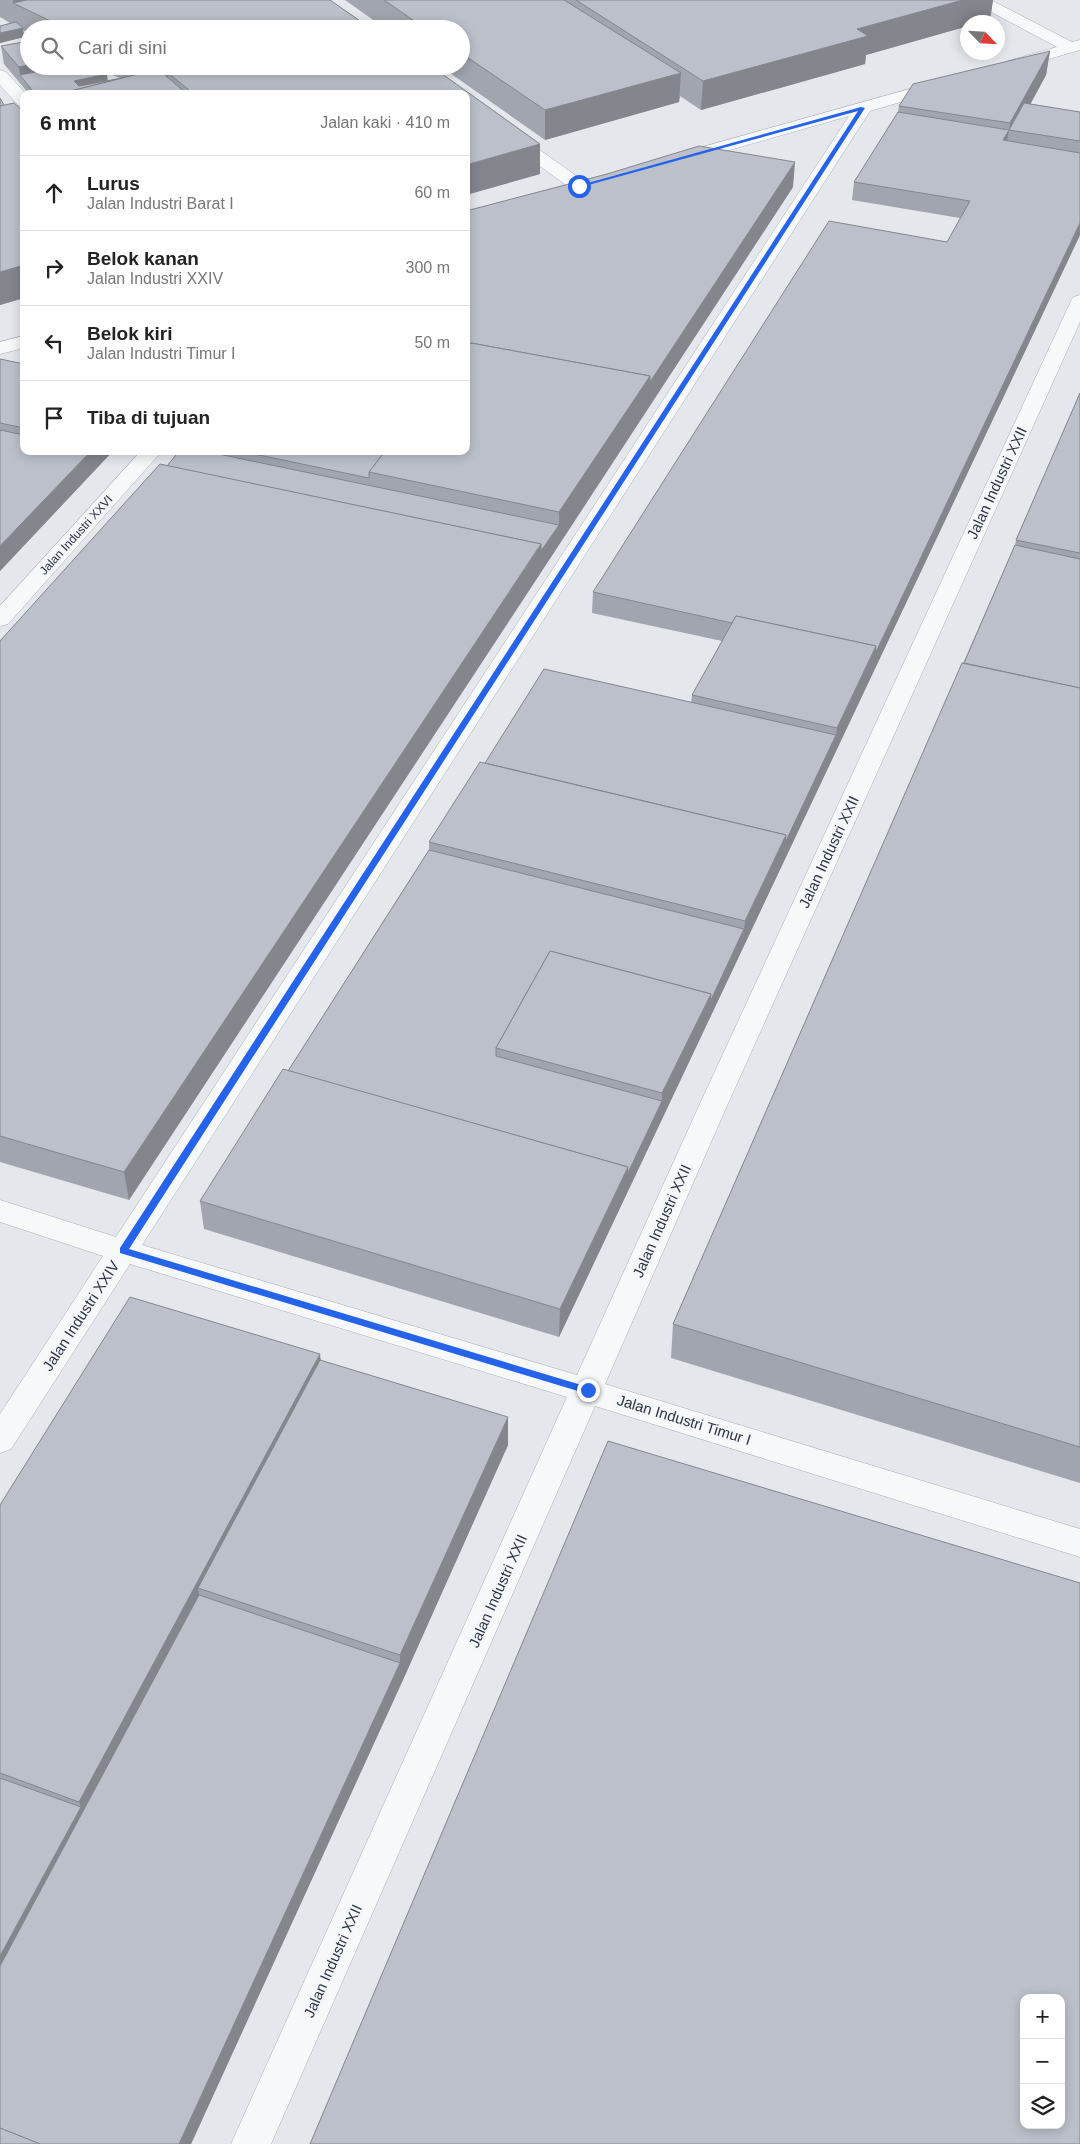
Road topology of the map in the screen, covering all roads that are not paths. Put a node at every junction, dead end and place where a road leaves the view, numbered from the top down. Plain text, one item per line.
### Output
1 (979, 0) edge
2 (1076, 46) edge
3 (995, 70) edge
4 (0, 75) edge
5 (957, 81) edge
6 (20, 98) edge
7 (470, 108) edge
8 (863, 108) junction
9 (664, 163) edge
10 (598, 181) edge
11 (579, 186) junction
12 (560, 192) edge
13 (1080, 301) edge
14 (20, 343) edge
15 (0, 348) edge
16 (148, 455) edge
17 (0, 619) edge
18 (0, 1211) edge
19 (124, 1250) junction
20 (588, 1390) junction
21 (0, 1440) edge
22 (1080, 1543) edge
23 (251, 2144) edge

1 - 2 street
2 - 3 street
4 - 6 street
5 - 8 street
7 - 11 street
8 - 9 street
8 - 19 street, Jalan Industri XXIV
10 - 11 street
11 - 12 street
13 - 20 street, Jalan Industri XXII
14 - 15 street
16 - 17 street, Jalan Industri XXVI
18 - 19 street, Jalan Industri Timur I
19 - 20 street, Jalan Industri Timur I
19 - 21 street, Jalan Industri XXIV
20 - 22 street, Jalan Industri Timur I
20 - 23 street, Jalan Industri XXII

